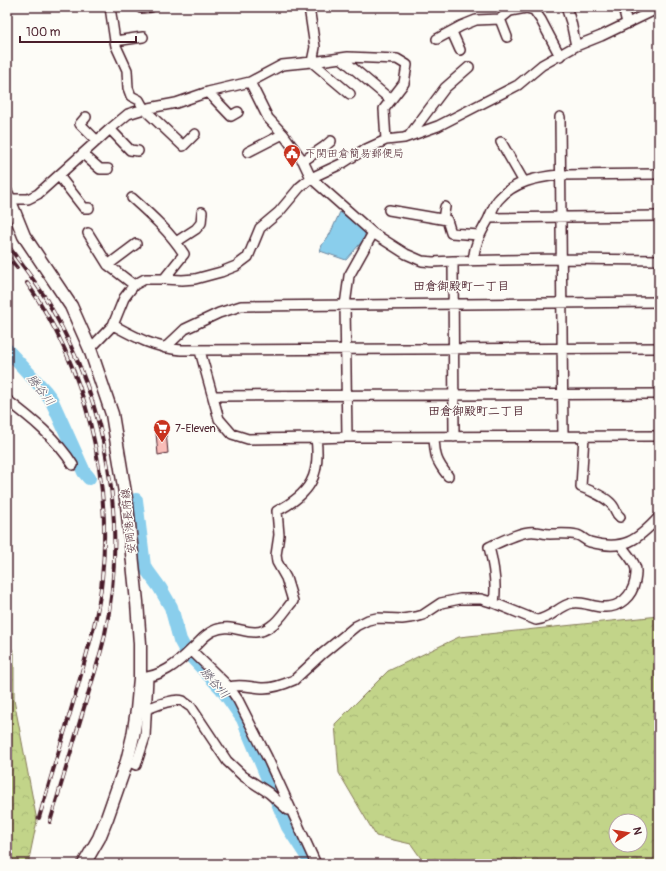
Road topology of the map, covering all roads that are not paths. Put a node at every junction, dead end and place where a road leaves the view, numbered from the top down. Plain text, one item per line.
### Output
1 (110, 7) edge
2 (309, 7) edge
3 (566, 7) edge
4 (623, 7) edge
5 (659, 8) edge
6 (500, 19) junction
7 (627, 23) junction
8 (452, 32) junction
9 (144, 37) dead end
10 (507, 37) dead end
11 (437, 39) dead end
12 (115, 41) junction
13 (576, 46) junction
14 (460, 50) dead end
15 (560, 56) junction
16 (341, 58) junction
17 (312, 62) junction
18 (469, 67) dead end
19 (250, 82) junction
20 (208, 92) junction
21 (350, 94) dead end
22 (391, 100) junction
23 (144, 109) junction
24 (238, 112) dead end
25 (86, 117) dead end
26 (560, 117) dead end
27 (110, 129) junction
28 (195, 134) dead end
29 (283, 134) junction
30 (409, 136) junction
31 (386, 140) junction
32 (97, 141) junction
33 (331, 141) dead end
34 (501, 142) dead end
35 (138, 150) dead end
36 (248, 152) dead end
37 (83, 154) junction
38 (303, 161) junction
39 (108, 169) dead end
40 (659, 174) edge
41 (560, 175) junction
42 (59, 176) junction
43 (311, 178) junction
44 (524, 182) junction
45 (8, 196) edge
46 (132, 198) dead end
47 (445, 207) dead end
48 (89, 208) dead end
49 (389, 210) dead end
50 (202, 212) dead end
51 (659, 216) edge
52 (560, 217) junction
53 (489, 218) junction
54 (443, 220) junction
55 (88, 233) dead end
56 (373, 233) junction
57 (479, 235) junction
58 (176, 242) junction
59 (136, 244) dead end
60 (560, 259) junction
61 (453, 260) junction
62 (473, 260) junction
63 (659, 260) edge
64 (108, 265) junction
65 (164, 278) junction
66 (134, 285) junction
67 (659, 302) edge
68 (561, 303) junction
69 (454, 304) junction
70 (345, 305) junction
71 (114, 326) junction
72 (165, 348) junction
73 (562, 348) junction
74 (659, 348) edge
75 (90, 349) junction
76 (454, 349) junction
77 (346, 350) junction
78 (200, 351) junction
79 (562, 394) junction
80 (659, 394) edge
81 (454, 395) junction
82 (213, 396) junction
83 (346, 396) junction
84 (7, 400) edge
85 (563, 436) junction
86 (584, 436) junction
87 (659, 436) edge
88 (347, 437) junction
89 (434, 437) junction
90 (454, 437) junction
91 (316, 438) junction
92 (73, 465) dead end
93 (448, 476) dead end
94 (620, 517) dead end
95 (659, 517) edge
96 (621, 545) junction
97 (494, 604) junction
98 (189, 653) junction
99 (144, 678) junction
100 (229, 687) junction
101 (147, 709) junction
102 (127, 761) junction
103 (292, 814) junction
104 (84, 864) edge
105 (316, 864) edge

1 - 12 street
2 - 17 street
3 - 13 street
4 - 7 street
5 - 7 street
6 - 8 street
6 - 10 street
6 - 15 street
7 - 13 street
8 - 11 street
8 - 14 street
9 - 12 street
12 - 23 street
13 - 15 street
15 - 30 street
16 - 17 street
16 - 22 street
16 - 22 street
17 - 19 street
17 - 21 street
18 - 30 street
19 - 20 street
19 - 29 street
20 - 23 street
20 - 24 street
22 - 31 street
23 - 27 street
23 - 28 street
25 - 32 street
26 - 41 street
27 - 32 street
27 - 35 street
29 - 36 street
29 - 38 street
30 - 31 street
31 - 43 street
32 - 37 street
33 - 38 street
34 - 44 street
37 - 39 street
37 - 42 street
38 - 43 street
40 - 41 street
41 - 44 street
41 - 52 street
42 - 45 street
42 - 48 street
43 - 56 street
43 - 65 street
44 - 53 street
45 - 75 main road, 安岡港長府線
46 - 58 street
47 - 54 street
49 - 54 street
50 - 58 street
51 - 52 street
52 - 53 street
52 - 60 street
53 - 57 street
54 - 57 street
55 - 64 street
56 - 61 street
56 - 70 street
57 - 62 street
58 - 65 street
59 - 64 street
60 - 62 street
60 - 63 street
60 - 68 street
61 - 62 street
61 - 69 street
64 - 66 street
65 - 66 street
66 - 71 street
67 - 68 street
68 - 69 street
68 - 73 street
69 - 70 street
69 - 76 street
70 - 72 street
70 - 77 street
71 - 72 street
71 - 75 street
72 - 78 street
73 - 74 street
73 - 76 street
73 - 79 street
75 - 99 main road, 安岡港長府線
76 - 77 street
76 - 81 street
77 - 78 street
77 - 83 street
78 - 82 street
79 - 80 street
79 - 81 street
79 - 85 street
81 - 83 street
81 - 90 street
82 - 83 street
82 - 91 street
83 - 88 street
84 - 92 street
85 - 86 street
85 - 90 street
86 - 87 street
86 - 94 street
88 - 89 street
88 - 91 street
89 - 90 street
89 - 93 street
91 - 98 street
95 - 96 street
96 - 97 street
96 - 97 street
97 - 100 street
98 - 99 street
98 - 100 street
99 - 101 street
99 - 102 main road, 安岡港長府線
100 - 103 street
101 - 102 street
101 - 103 street
102 - 104 main road, 安岡港長府線
103 - 105 street

